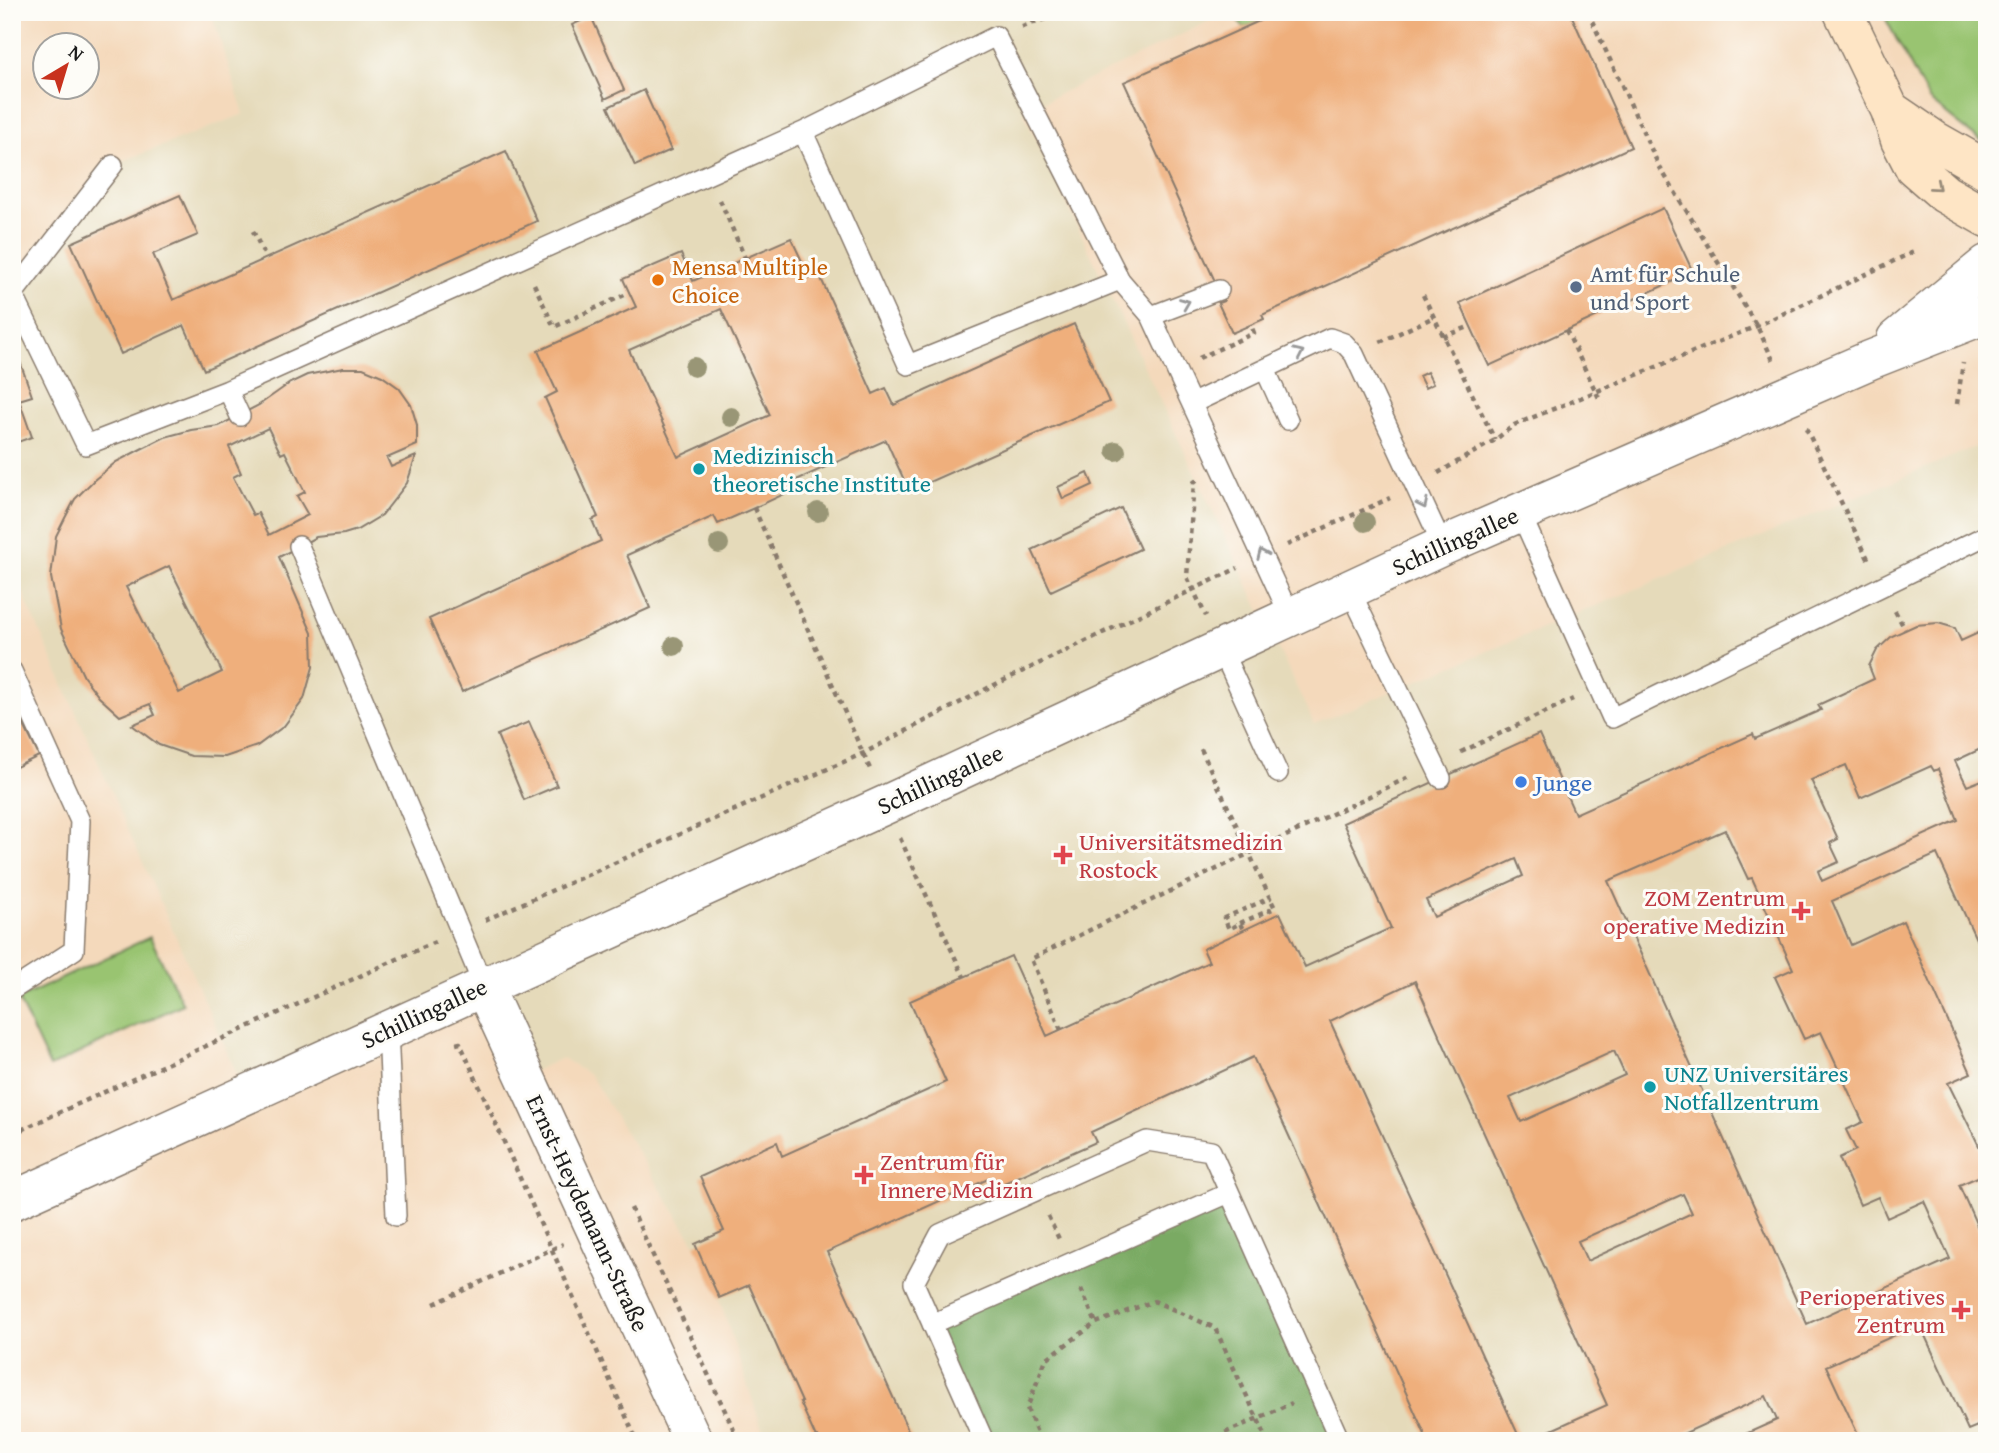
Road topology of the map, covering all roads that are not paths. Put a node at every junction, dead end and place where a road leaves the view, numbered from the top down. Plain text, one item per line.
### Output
1 (1843, 12) edge
2 (1890, 110) junction
3 (803, 132) junction
4 (113, 165) dead end
5 (1987, 170) edge
6 (1987, 218) edge
7 (1987, 264) edge
8 (1120, 280) junction
9 (1219, 290) dead end
10 (1987, 314) edge
11 (1152, 317) junction
12 (1870, 360) junction
13 (1265, 369) junction
14 (228, 390) junction
15 (1193, 403) junction
16 (240, 416) dead end
17 (1288, 420) dead end
18 (1520, 512) junction
19 (1987, 535) edge
20 (1443, 546) junction
21 (299, 547) dead end
22 (1349, 588) junction
23 (1290, 616) junction
24 (1221, 648) junction
25 (12, 671) edge
26 (1278, 773) dead end
27 (1441, 778) dead end
28 (483, 985) junction
29 (12, 990) edge
30 (388, 1029) junction
31 (1229, 1193) junction
32 (12, 1201) edge
33 (396, 1216) dead end
34 (932, 1324) junction
35 (693, 1441) edge
36 (984, 1441) edge
37 (1340, 1441) edge

1 - 2 street
2 - 5 street
2 -> 6 street
3 - 8 lane
3 - 8 lane
3 - 14 lane
4 - 14 lane
7 - 12 street, Schillingallee
8 - 11 lane
11 -> 9 lane
10 - 12 street, Schillingallee
11 - 15 lane
12 - 18 street, Schillingallee
13 - 15 lane
13 - 17 lane
13 -> 20 lane
14 - 16 lane
23 -> 15 lane
18 - 19 lane
18 - 20 street, Schillingallee
20 - 22 street, Schillingallee
21 - 28 lane
22 - 23 street, Schillingallee
22 - 27 lane
23 - 24 street, Schillingallee
24 - 26 lane
24 - 28 street, Schillingallee
25 - 29 lane
28 - 30 street, Schillingallee
28 - 35 street, Ernst-Heydemann-Straße
30 - 32 street, Schillingallee
30 - 33 lane
31 - 34 lane
31 - 34 lane
31 - 37 lane
34 - 36 lane

